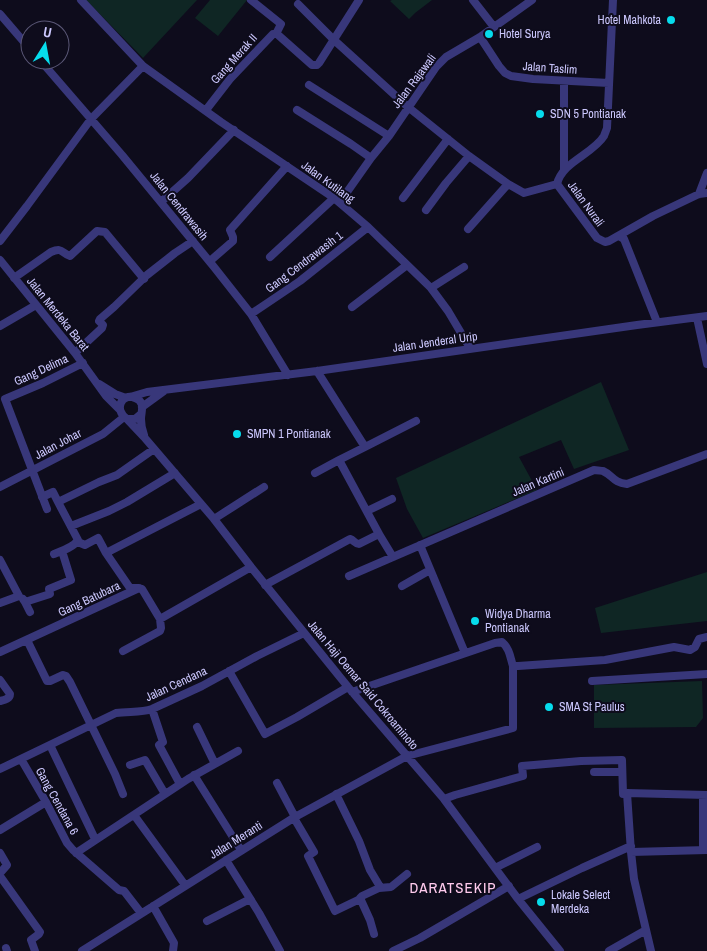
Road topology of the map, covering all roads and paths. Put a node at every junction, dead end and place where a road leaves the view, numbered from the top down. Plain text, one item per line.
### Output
1 (82, 0) edge
2 (251, 0) edge
3 (359, 0) edge
4 (473, 0) edge
5 (532, 0) edge
6 (613, 0) edge
7 (298, 4) dead end
8 (0, 14) edge
9 (494, 27) junction
10 (276, 34) junction
11 (20, 37) edge
12 (480, 37) junction
13 (334, 40) junction
14 (143, 66) junction
15 (49, 70) edge
16 (564, 81) junction
17 (609, 83) junction
18 (309, 85) dead end
19 (408, 107) junction
20 (206, 110) junction
21 (297, 110) dead end
22 (91, 119) junction
23 (234, 130) junction
24 (389, 136) junction
25 (448, 139) junction
26 (469, 156) junction
27 (371, 158) junction
28 (287, 166) junction
29 (564, 170) junction
30 (707, 173) edge
31 (508, 184) junction
32 (557, 184) junction
33 (703, 193) edge
34 (403, 198) dead end
35 (337, 200) junction
36 (161, 202) junction
37 (426, 210) dead end
38 (368, 227) junction
39 (468, 229) dead end
40 (619, 236) junction
41 (0, 241) edge
42 (193, 241) junction
43 (270, 257) dead end
44 (0, 260) edge
45 (210, 261) junction
46 (407, 265) junction
47 (464, 267) dead end
48 (14, 278) junction
49 (144, 278) junction
50 (431, 288) junction
51 (36, 305) junction
52 (352, 307) dead end
53 (251, 314) junction
54 (707, 316) edge
55 (697, 318) junction
56 (657, 322) junction
57 (0, 326) edge
58 (470, 348) junction
59 (75, 353) junction
60 (83, 363) junction
61 (707, 364) edge
62 (317, 371) junction
63 (288, 375) junction
64 (98, 383) junction
65 (166, 390) junction
66 (128, 397) junction
67 (119, 409) junction
68 (142, 410) junction
69 (125, 418) junction
70 (416, 421) dead end
71 (144, 437) junction
72 (365, 447) junction
73 (154, 449) junction
74 (707, 454) edge
75 (339, 460) junction
76 (32, 470) junction
77 (175, 473) junction
78 (315, 473) dead end
79 (0, 487) edge
80 (264, 487) dead end
81 (42, 497) junction
82 (392, 498) dead end
83 (58, 502) junction
84 (201, 504) junction
85 (47, 509) dead end
86 (367, 511) junction
87 (214, 519) junction
88 (71, 526) junction
89 (379, 534) junction
90 (78, 542) junction
91 (420, 546) junction
92 (62, 551) junction
93 (106, 553) junction
94 (54, 554) dead end
95 (393, 557) junction
96 (0, 560) edge
97 (251, 567) junction
98 (430, 570) junction
99 (349, 576) dead end
100 (265, 585) junction
101 (402, 586) dead end
102 (139, 588) junction
103 (22, 599) junction
104 (0, 603) edge
105 (30, 612) dead end
106 (160, 619) junction
107 (304, 633) junction
108 (707, 638) edge
109 (27, 640) junction
110 (124, 651) dead end
111 (0, 652) edge
112 (465, 653) junction
113 (513, 666) junction
114 (229, 671) junction
115 (707, 674) edge
116 (0, 680) edge
117 (592, 681) dead end
118 (350, 689) junction
119 (0, 701) edge
120 (152, 710) junction
121 (91, 725) junction
122 (197, 726) dead end
123 (50, 745) junction
124 (238, 750) dead end
125 (407, 756) junction
126 (20, 759) junction
127 (133, 761) dead end
128 (215, 764) junction
129 (0, 769) edge
130 (594, 772) dead end
131 (622, 772) junction
132 (194, 775) junction
133 (277, 783) dead end
134 (180, 784) junction
135 (123, 794) dead end
136 (165, 794) junction
137 (336, 794) junction
138 (625, 794) junction
139 (705, 795) edge
140 (444, 799) junction
141 (46, 802) junction
142 (134, 815) junction
143 (295, 817) junction
144 (0, 830) edge
145 (95, 839) junction
146 (537, 847) dead end
147 (631, 849) junction
148 (241, 850) junction
149 (705, 850) edge
150 (76, 852) junction
151 (0, 853) edge
152 (226, 860) junction
153 (495, 868) junction
154 (0, 874) edge
155 (408, 874) dead end
156 (186, 885) junction
157 (509, 886) junction
158 (378, 888) junction
159 (250, 899) junction
160 (360, 899) junction
161 (518, 899) junction
162 (153, 906) junction
163 (142, 913) junction
164 (207, 921) dead end
165 (646, 930) junction
166 (374, 934) dead end
167 (93, 948) edge
168 (403, 949) edge
169 (35, 951) edge
170 (82, 951) edge
171 (173, 951) edge
172 (280, 951) edge
173 (393, 951) edge
174 (560, 951) edge
175 (609, 951) edge
176 (651, 951) edge

1 - 14 street, Jalan Kutilang
2 - 10 street
3 - 13 street, Gang Merak II
4 - 9 street
5 - 9 street, Jalan Rajawali
6 - 17 street
7 - 13 street, Jalan Nurali
8 - 11 street
9 - 12 street, Jalan Rajawali
10 - 13 street, Gang Merak II
10 - 20 street, Gang Merak II
12 - 16 street, Jalan Taslim
12 - 19 street, Jalan Rajawali
13 - 19 street, Jalan Nurali
14 - 20 street, Jalan Kutilang
14 - 22 street
15 - 22 street, Jalan Cendrawasih
16 - 17 street, Jalan Taslim
16 - 29 street
17 - 29 street
18 - 24 street
19 - 24 street, Jalan Rajawali
19 - 25 street, Jalan Nurali
20 - 23 street, Jalan Kutilang
21 - 27 street
22 - 36 street, Jalan Cendrawasih
22 - 41 street
23 - 28 street, Jalan Kutilang
23 - 36 street
24 - 27 street, Jalan Rajawali
25 - 26 street, Jalan Nurali
25 - 34 street
26 - 31 street, Jalan Nurali
26 - 37 street
27 - 35 street, Jalan Rajawali
28 - 35 street, Jalan Kutilang
28 - 45 street
29 - 32 street
30 - 33 street
31 - 32 street, Jalan Nurali
31 - 39 street
32 - 40 street, Jalan Nurali
33 - 40 street
35 - 38 street, Jalan Kutilang
35 - 43 street, Jalan Rajawali
36 - 42 street, Jalan Cendrawasih
38 - 46 street, Jalan Kutilang
38 - 53 street, Gang Cendrawasih 1
40 - 56 street
42 - 45 street, Jalan Cendrawasih
42 - 49 street
44 - 48 street, Jalan Merdeka Barat
45 - 53 street, Jalan Cendrawasih
46 - 50 street, Jalan Kutilang
46 - 52 street
47 - 50 street
48 - 49 street
48 - 51 street, Jalan Merdeka Barat
49 - 59 street
50 - 58 street, Jalan Kutilang
51 - 57 street
51 - 59 street, Jalan Merdeka Barat
53 - 63 street, Jalan Cendrawasih
54 - 55 street, Jalan Jenderal Urip
55 - 56 street, Jalan Jenderal Urip
55 - 61 street
56 - 58 street, Jalan Jenderal Urip
58 - 62 street, Jalan Jenderal Urip
59 - 60 street, Jalan Merdeka Barat
60 - 64 street, Jalan Merdeka Barat
60 - 76 street, Gang Delima
62 - 63 street, Jalan Jenderal Urip
62 - 72 street
63 - 65 street, Jalan Jenderal Urip
64 - 66 street
64 - 67 street, Jalan Merdeka Barat
65 - 66 street, Jalan Jenderal Urip
65 - 68 street
66 - 67 street
66 - 68 street
67 - 69 street
68 - 69 street
68 - 71 street
69 - 71 street, Jalan Haji Oemar Said Cokroaminoto
69 - 76 street, Jalan Johar
70 - 72 street
71 - 73 street, Jalan Haji Oemar Said Cokroaminoto
72 - 75 street
73 - 77 street, Jalan Haji Oemar Said Cokroaminoto
73 - 83 street
74 - 91 street, Jalan Kartini
75 - 78 street
75 - 86 street
76 - 79 street, Jalan Johar
76 - 81 street, Gang Delima
77 - 84 street, Jalan Haji Oemar Said Cokroaminoto
77 - 88 street
80 - 87 street
81 - 83 street
81 - 85 street, Gang Delima
82 - 86 street
83 - 88 street
84 - 87 street, Jalan Haji Oemar Said Cokroaminoto
84 - 93 street
86 - 89 street
87 - 97 street, Jalan Haji Oemar Said Cokroaminoto
88 - 90 street
89 - 95 street
89 - 100 street
90 - 92 street
90 - 93 street
91 - 95 street, Jalan Kartini
91 - 98 street
92 - 94 street
92 - 103 street
93 - 102 street
95 - 99 street, Jalan Kartini
96 - 103 street
97 - 100 street, Jalan Haji Oemar Said Cokroaminoto
97 - 106 street
98 - 101 street
98 - 112 street
100 - 107 street, Jalan Haji Oemar Said Cokroaminoto
102 - 106 street, Gang Batubara
102 - 109 street, Gang Batubara
103 - 104 street
103 - 105 street
106 - 110 street
107 - 114 street, Jalan Cendana
107 - 118 street, Jalan Haji Oemar Said Cokroaminoto
108 - 113 street
109 - 111 street, Gang Batubara
109 - 121 street
112 - 113 street
112 - 118 street
113 - 125 street, Jalan Meranti
114 - 118 street
114 - 120 street, Jalan Cendana
115 - 117 street
116 - 119 street
118 - 125 street, Jalan Haji Oemar Said Cokroaminoto
120 - 121 street, Jalan Cendana
120 - 134 street
121 - 123 street, Jalan Cendana
121 - 135 street
122 - 128 street
123 - 126 street, Jalan Cendana
123 - 145 street
124 - 128 street
125 - 137 street, Jalan Meranti
125 - 140 street, Jalan Haji Oemar Said Cokroaminoto
126 - 129 street, Jalan Cendana
126 - 141 street, Gang Cendana 6
127 - 136 street
128 - 132 street
130 - 131 street
131 - 138 street
131 - 140 street
132 - 134 street
132 - 148 street
133 - 143 street
134 - 136 street
136 - 142 street
137 - 143 street, Jalan Meranti
137 - 158 street
138 - 139 street
138 - 147 street
139 - 149 street
140 - 153 street, Jalan Haji Oemar Said Cokroaminoto
141 - 144 street
141 - 150 street, Gang Cendana 6
142 - 145 street
142 - 156 street
143 - 148 street, Jalan Meranti
143 - 160 street
145 - 150 street
146 - 153 street
147 - 149 street
147 - 161 street
147 - 165 street
148 - 152 street, Jalan Meranti
150 - 163 street, Gang Cendana 6
151 - 154 street
152 - 156 street, Jalan Meranti
152 - 159 street
153 - 157 street, Jalan Haji Oemar Said Cokroaminoto
154 - 169 street
155 - 158 street
156 - 162 street, Jalan Meranti
157 - 161 street, Jalan Haji Oemar Said Cokroaminoto
157 - 168 street
158 - 160 street
159 - 164 street
159 - 172 street
160 - 166 street
161 - 174 street, Jalan Haji Oemar Said Cokroaminoto
162 - 163 street, Jalan Meranti
162 - 171 street
163 - 167 street, Jalan Meranti
165 - 175 street
165 - 176 street
167 - 170 street, Jalan Meranti
168 - 173 street

